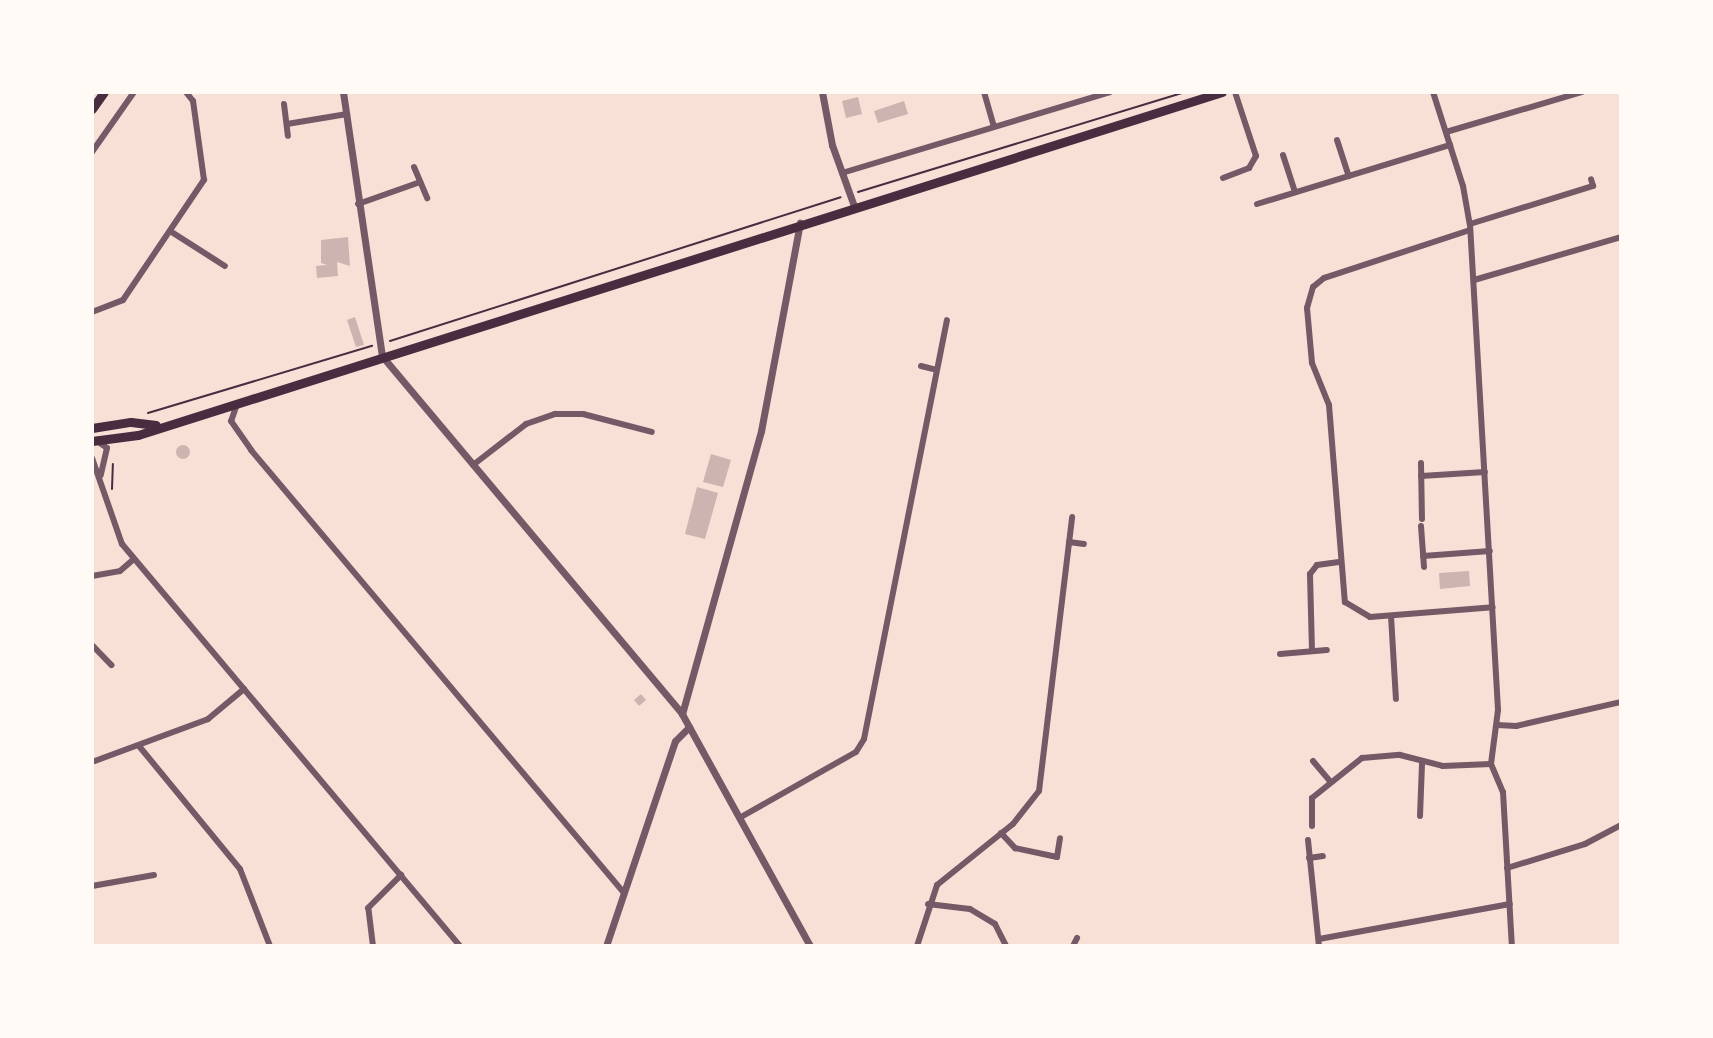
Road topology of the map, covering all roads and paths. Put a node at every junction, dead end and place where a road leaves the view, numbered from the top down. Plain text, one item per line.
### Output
1 (104, 92) edge
2 (134, 92) edge
3 (186, 92) edge
4 (343, 92) edge
5 (822, 92) edge
6 (984, 92) edge
7 (1110, 92) edge
8 (1186, 92) edge
9 (1222, 92) edge
10 (1235, 92) edge
11 (1433, 92) edge
12 (1582, 92) edge
13 (284, 104) dead end
14 (92, 109) edge
15 (347, 114) junction
16 (287, 124) junction
17 (994, 126) junction
18 (1446, 132) junction
19 (288, 136) dead end
20 (1337, 140) dead end
21 (1450, 145) junction
22 (92, 152) edge
23 (1283, 155) dead end
24 (414, 167) dead end
25 (842, 173) junction
26 (1349, 176) junction
27 (1223, 178) dead end
28 (1591, 179) dead end
29 (420, 182) junction
30 (865, 190) dead end
31 (1295, 192) junction
32 (427, 198) dead end
33 (832, 200) dead end
34 (358, 204) junction
35 (1257, 204) dead end
36 (854, 206) junction
37 (800, 223) junction
38 (1470, 227) junction
39 (170, 231) junction
40 (1621, 237) edge
41 (225, 266) dead end
42 (1474, 280) junction
43 (92, 312) edge
44 (947, 320) dead end
45 (387, 341) dead end
46 (362, 349) dead end
47 (382, 356) junction
48 (921, 366) dead end
49 (937, 370) junction
50 (238, 401) junction
51 (143, 414) dead end
52 (156, 425) junction
53 (93, 428) edge
54 (652, 432) dead end
55 (94, 443) edge
56 (112, 455) dead end
57 (92, 458) edge
58 (1421, 463) dead end
59 (473, 465) junction
60 (1485, 472) junction
61 (101, 475) junction
62 (1421, 476) junction
63 (114, 487) dead end
64 (1072, 517) dead end
65 (1069, 542) junction
66 (1084, 544) dead end
67 (1490, 551) junction
68 (1423, 556) junction
69 (134, 559) junction
70 (1339, 562) junction
71 (1424, 567) dead end
72 (92, 576) edge
73 (1493, 607) junction
74 (1391, 616) junction
75 (93, 649) edge
76 (1327, 650) dead end
77 (1312, 651) junction
78 (1280, 654) dead end
79 (111, 665) dead end
80 (244, 689) junction
81 (1396, 699) dead end
82 (1621, 702) edge
83 (682, 714) junction
84 (1497, 725) junction
85 (689, 727) junction
86 (139, 746) junction
87 (1313, 761) dead end
88 (92, 762) edge
89 (1422, 763) junction
90 (1491, 764) junction
91 (1330, 781) junction
92 (1420, 816) dead end
93 (741, 817) junction
94 (1621, 825) edge
95 (1312, 826) dead end
96 (1001, 833) junction
97 (1060, 838) dead end
98 (1308, 840) dead end
99 (1323, 856) dead end
100 (1309, 858) junction
101 (1507, 868) junction
102 (154, 875) dead end
103 (401, 875) junction
104 (92, 886) edge
105 (624, 893) junction
106 (928, 904) junction
107 (1510, 904) junction
108 (1077, 938) dead end
109 (1319, 942) edge
110 (270, 946) edge
111 (373, 946) edge
112 (460, 946) edge
113 (606, 946) edge
114 (810, 946) edge
115 (917, 946) edge
116 (1006, 946) edge
117 (1073, 946) edge
118 (1512, 946) edge

1 - 14 main road
2 - 22 street
3 - 39 street
4 - 15 street
5 - 25 street
6 - 17 street
7 - 17 street
8 - 30 path
9 - 36 main road
10 - 27 street
11 - 18 street
12 - 18 street
13 - 16 street
15 - 16 street
15 - 34 street
16 - 19 street
17 - 25 street
18 - 21 street
20 - 26 street
21 - 26 street
21 - 38 street
23 - 31 street
24 - 29 street
25 - 36 street
26 - 31 street
28 - 38 street
29 - 32 street
29 - 34 street
31 - 35 street
33 - 45 path
34 - 47 street
36 - 37 main road
37 - 47 main road
37 - 83 street
38 - 42 street
38 - 70 street
39 - 41 street
39 - 43 street
40 - 42 street
42 - 60 street
44 - 49 street
46 - 51 path
47 - 50 main road
47 - 59 street
48 - 49 street
49 - 93 street
50 - 52 main road
50 - 105 street
52 - 53 main road
52 - 55 main road
53 - 55 street
54 - 59 street
55 - 61 street
56 - 63 path
57 - 61 street
58 - 62 street
59 - 83 street
60 - 62 street
60 - 67 street
61 - 69 street
62 - 68 street
64 - 65 street
65 - 66 street
65 - 96 street
67 - 68 street
67 - 73 street
68 - 71 street
69 - 72 street
69 - 80 street
70 - 74 street
70 - 77 street
73 - 74 street
73 - 84 street
74 - 81 street
75 - 79 street
76 - 77 street
77 - 78 street
80 - 86 street
80 - 103 street
82 - 84 street
83 - 85 street
84 - 90 street
85 - 93 street
85 - 105 street
86 - 88 street
86 - 110 street
87 - 91 street
89 - 90 street
89 - 91 street
89 - 92 street
90 - 101 street
91 - 95 street
93 - 114 street
94 - 101 street
96 - 97 street
96 - 106 street
98 - 100 street
99 - 100 street
100 - 109 street
101 - 107 street
102 - 104 street
103 - 111 street
103 - 112 street
105 - 113 street
106 - 115 street
106 - 116 street
107 - 109 street
107 - 118 street
108 - 117 street

